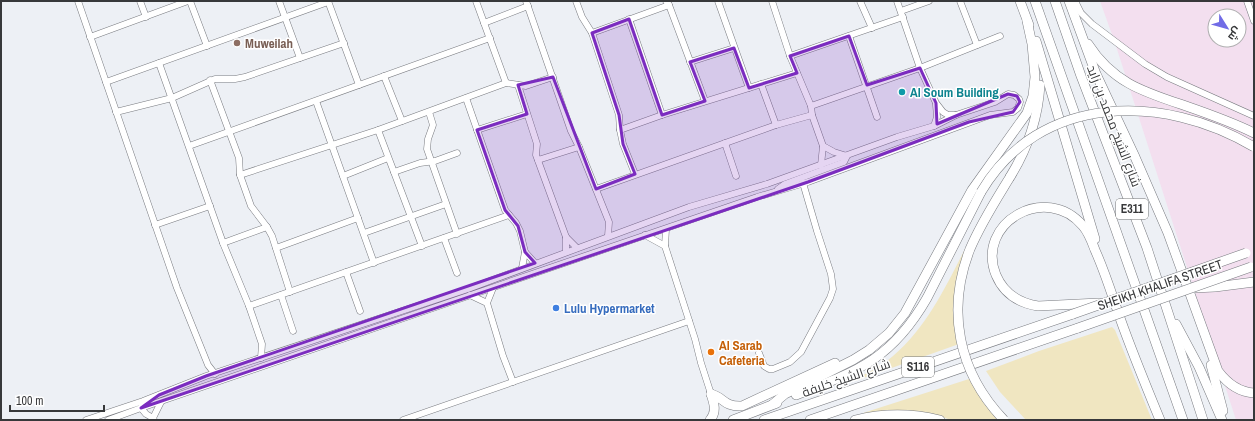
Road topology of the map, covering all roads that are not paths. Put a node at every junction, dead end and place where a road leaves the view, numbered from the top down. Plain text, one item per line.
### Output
1 (78, 1) edge
2 (140, 1) edge
3 (189, 1) edge
4 (279, 1) edge
5 (328, 1) edge
6 (476, 1) edge
7 (576, 1) edge
8 (718, 1) edge
9 (772, 1) edge
10 (860, 1) edge
11 (897, 1) edge
12 (930, 1) edge
13 (960, 1) edge
14 (1020, 1) edge
15 (1035, 1) edge
16 (1055, 1) edge
17 (1068, 1) edge
18 (1075, 1) edge
19 (1247, 1) edge
20 (667, 3) edge
21 (527, 4) edge
22 (901, 10) junction
23 (146, 17) junction
24 (903, 17) junction
25 (285, 18) junction
26 (629, 19) junction
27 (1027, 21) junction
28 (1254, 21) edge
29 (484, 23) junction
30 (872, 28) junction
31 (1032, 32) junction
32 (592, 33) junction
33 (1081, 34) junction
34 (849, 36) junction
35 (1000, 36) dead end
36 (90, 37) junction
37 (490, 38) junction
38 (344, 43) junction
39 (977, 45) junction
40 (207, 46) junction
41 (734, 48) junction
42 (790, 56) junction
43 (300, 58) junction
44 (159, 62) junction
45 (690, 62) junction
46 (920, 68) junction
47 (797, 73) junction
48 (384, 76) junction
49 (553, 77) junction
50 (210, 80) junction
51 (106, 82) junction
52 (506, 83) junction
53 (761, 84) junction
54 (359, 85) junction
55 (518, 85) junction
56 (867, 85) junction
57 (748, 88) junction
58 (172, 98) junction
59 (466, 98) junction
60 (316, 101) junction
61 (706, 102) junction
62 (936, 103) junction
63 (811, 106) junction
64 (116, 112) junction
65 (429, 112) junction
66 (527, 114) junction
67 (662, 115) junction
68 (956, 115) junction
69 (812, 116) junction
70 (1254, 116) edge
71 (877, 117) dead end
72 (402, 121) junction
73 (776, 125) junction
74 (934, 126) junction
75 (378, 130) junction
76 (477, 130) junction
77 (620, 130) junction
78 (230, 131) junction
79 (1254, 133) edge
80 (726, 143) junction
81 (331, 145) junction
82 (189, 146) junction
83 (823, 146) junction
84 (579, 147) junction
85 (1254, 147) edge
86 (457, 154) dead end
87 (847, 156) junction
88 (388, 158) junction
89 (538, 160) junction
90 (432, 162) junction
91 (821, 165) junction
92 (394, 172) junction
93 (634, 174) junction
94 (240, 175) junction
95 (342, 176) junction
96 (736, 176) dead end
97 (803, 183) junction
98 (596, 189) junction
99 (777, 190) junction
100 (446, 204) junction
101 (210, 206) junction
102 (509, 215) junction
103 (410, 217) junction
104 (358, 218) junction
105 (609, 222) junction
106 (155, 225) junction
107 (267, 226) junction
108 (666, 229) junction
109 (620, 232) junction
110 (364, 233) junction
111 (457, 234) junction
112 (645, 235) junction
113 (608, 236) junction
114 (566, 237) junction
115 (444, 238) junction
116 (223, 243) junction
117 (422, 246) junction
118 (665, 246) junction
119 (276, 248) junction
120 (577, 248) junction
121 (525, 252) junction
122 (566, 252) junction
123 (1250, 252) edge
124 (374, 263) junction
125 (535, 263) junction
126 (1101, 264) junction
127 (1252, 267) edge
128 (522, 268) junction
129 (346, 272) junction
130 (457, 273) dead end
131 (922, 282) junction
132 (1254, 282) edge
133 (493, 288) junction
134 (1193, 288) junction
135 (290, 292) junction
136 (280, 295) junction
137 (470, 295) junction
138 (487, 303) junction
139 (249, 306) junction
140 (1167, 308) junction
141 (1072, 309) junction
142 (360, 311) dead end
143 (1198, 316) junction
144 (689, 321) junction
145 (293, 331) dead end
146 (262, 344) junction
147 (759, 353) dead end
148 (274, 354) junction
149 (261, 358) junction
150 (208, 365) junction
151 (215, 374) junction
152 (206, 376) junction
153 (513, 382) junction
154 (1254, 393) edge
155 (711, 394) junction
156 (159, 395) junction
157 (161, 402) junction
158 (773, 404) junction
159 (140, 408) junction
160 (154, 419) edge
161 (86, 420) edge
162 (108, 420) edge
163 (403, 420) edge
164 (710, 420) edge
165 (733, 420) edge
166 (764, 420) edge
167 (810, 420) edge
168 (855, 420) edge
169 (940, 420) edge
170 (1004, 420) edge
171 (1160, 420) edge
172 (1183, 420) edge
173 (1203, 420) edge
174 (1222, 420) edge
175 (1226, 420) edge

1 - 36 street
2 - 23 street
3 - 23 street
3 - 40 street
4 - 25 street
5 - 25 street
5 - 38 street
6 - 29 street
7 - 32 street
8 - 41 street
9 - 42 street
10 - 30 street
11 - 22 street
12 - 22 street
13 - 39 street
14 - 27 highway
15 - 172 highway, E311
16 - 140 highway, شارع الشيخ محمد بن زايد / E311
17 - 33 highway
18 - 70 street
19 - 28 street
20 - 26 street
20 - 45 street
21 - 29 street
21 - 49 street
22 - 24 street
23 - 36 street
24 - 30 street
24 - 46 street
25 - 40 street
25 - 43 street
26 - 32 street
26 - 67 street
27 - 31 highway
27 - 131 highway
29 - 37 street
30 - 34 street
31 - 126 highway
31 - 170 highway, bridge
32 - 77 street
33 - 79 highway
33 - 143 highway
34 - 42 street
34 - 56 street
35 - 39 street
36 - 51 street
37 - 48 street
37 - 52 street
38 - 43 street
38 - 54 street
39 - 46 street
40 - 44 street
41 - 45 street
41 - 57 street
42 - 47 street
43 - 50 street
44 - 51 street
44 - 58 street
45 - 61 street
46 - 56 street
46 - 62 street
47 - 53 street
47 - 63 street
48 - 54 street
48 - 72 street
49 - 55 street
49 - 84 street
50 - 58 street
50 - 78 street
51 - 64 street
52 - 55 street
52 - 59 street
53 - 57 street
53 - 73 street
54 - 60 street
55 - 66 street
56 - 63 street
56 - 71 street
57 - 61 street
58 - 64 street
58 - 82 street
59 - 65 street
59 - 76 street
60 - 78 street
60 - 81 street
61 - 67 street
62 - 68 street
62 - 74 street
63 - 69 street
64 - 106 street
65 - 72 street
65 - 90 street
66 - 76 street
66 - 89 street
67 - 77 street
68 - 74 street
68 - 97 street
69 - 73 street
69 - 83 street
72 - 75 street
73 - 80 street
74 - 87 street
75 - 81 street
75 - 88 street
76 - 102 street
77 - 93 street
78 - 82 street
78 - 94 street
80 - 93 street
80 - 96 street
81 - 94 street
81 - 95 street
82 - 101 street
83 - 87 street
83 - 91 street
84 - 89 street
84 - 98 street
85 - 158 highway, bridge
86 - 90 street
87 - 91 street
87 - 99 street
88 - 92 street
88 - 95 street
89 - 114 street
90 - 92 street
90 - 100 street
91 - 109 street
92 - 103 street
93 - 98 street
94 - 107 street
95 - 104 street
97 - 99 street
97 - 147 street
98 - 105 street
99 - 108 street
100 - 103 street
100 - 111 street
101 - 106 street
101 - 116 street
102 - 111 street
102 - 121 street
103 - 110 street
103 - 117 street
104 - 110 street
104 - 119 street
105 - 109 street
105 - 113 street
106 - 150 street
107 - 116 street
107 - 119 street
108 - 112 street
108 - 118 street
109 - 113 street
110 - 124 street
111 - 115 street
112 - 118 street
112 - 133 street
113 - 120 street
114 - 120 street
114 - 122 street
115 - 117 street
115 - 130 street
116 - 139 street
117 - 124 street
118 - 144 street
119 - 135 street
120 - 122 street
121 - 125 street
121 - 128 street
122 - 125 street
123 - 141 highway, SHEIKH KHALIFA STREET / S116, bridge
124 - 129 street
125 - 128 street
126 - 141 highway
126 - 171 highway
127 - 134 highway, SHEIKH KHALIFA STREET / S116, bridge
128 - 148 street
129 - 135 street
129 - 142 street
131 - 155 highway
131 - 158 highway
132 - 134 highway
133 - 137 street
133 - 138 street
134 - 167 highway, SHEIKH KHALIFA STREET / S116, bridge
135 - 136 street
136 - 139 street
136 - 145 street
137 - 138 street
137 - 157 street
138 - 153 street
139 - 146 street
140 - 173 highway, شارع الشيخ محمد بن زايد / E311
140 - 174 highway
141 - 166 highway, شارع الشيخ خليفة / S116
143 - 154 highway
143 - 175 highway
144 - 153 street
144 - 155 street
146 - 148 street
146 - 149 street
148 - 149 street
149 - 151 street
150 - 151 street
150 - 152 street
151 - 152 street
152 - 156 street
153 - 163 street
155 - 164 highway
156 - 159 street
156 - 161 street
157 - 159 street
157 - 160 street
158 - 165 highway
159 - 160 street
159 - 162 street
168 - 169 highway

